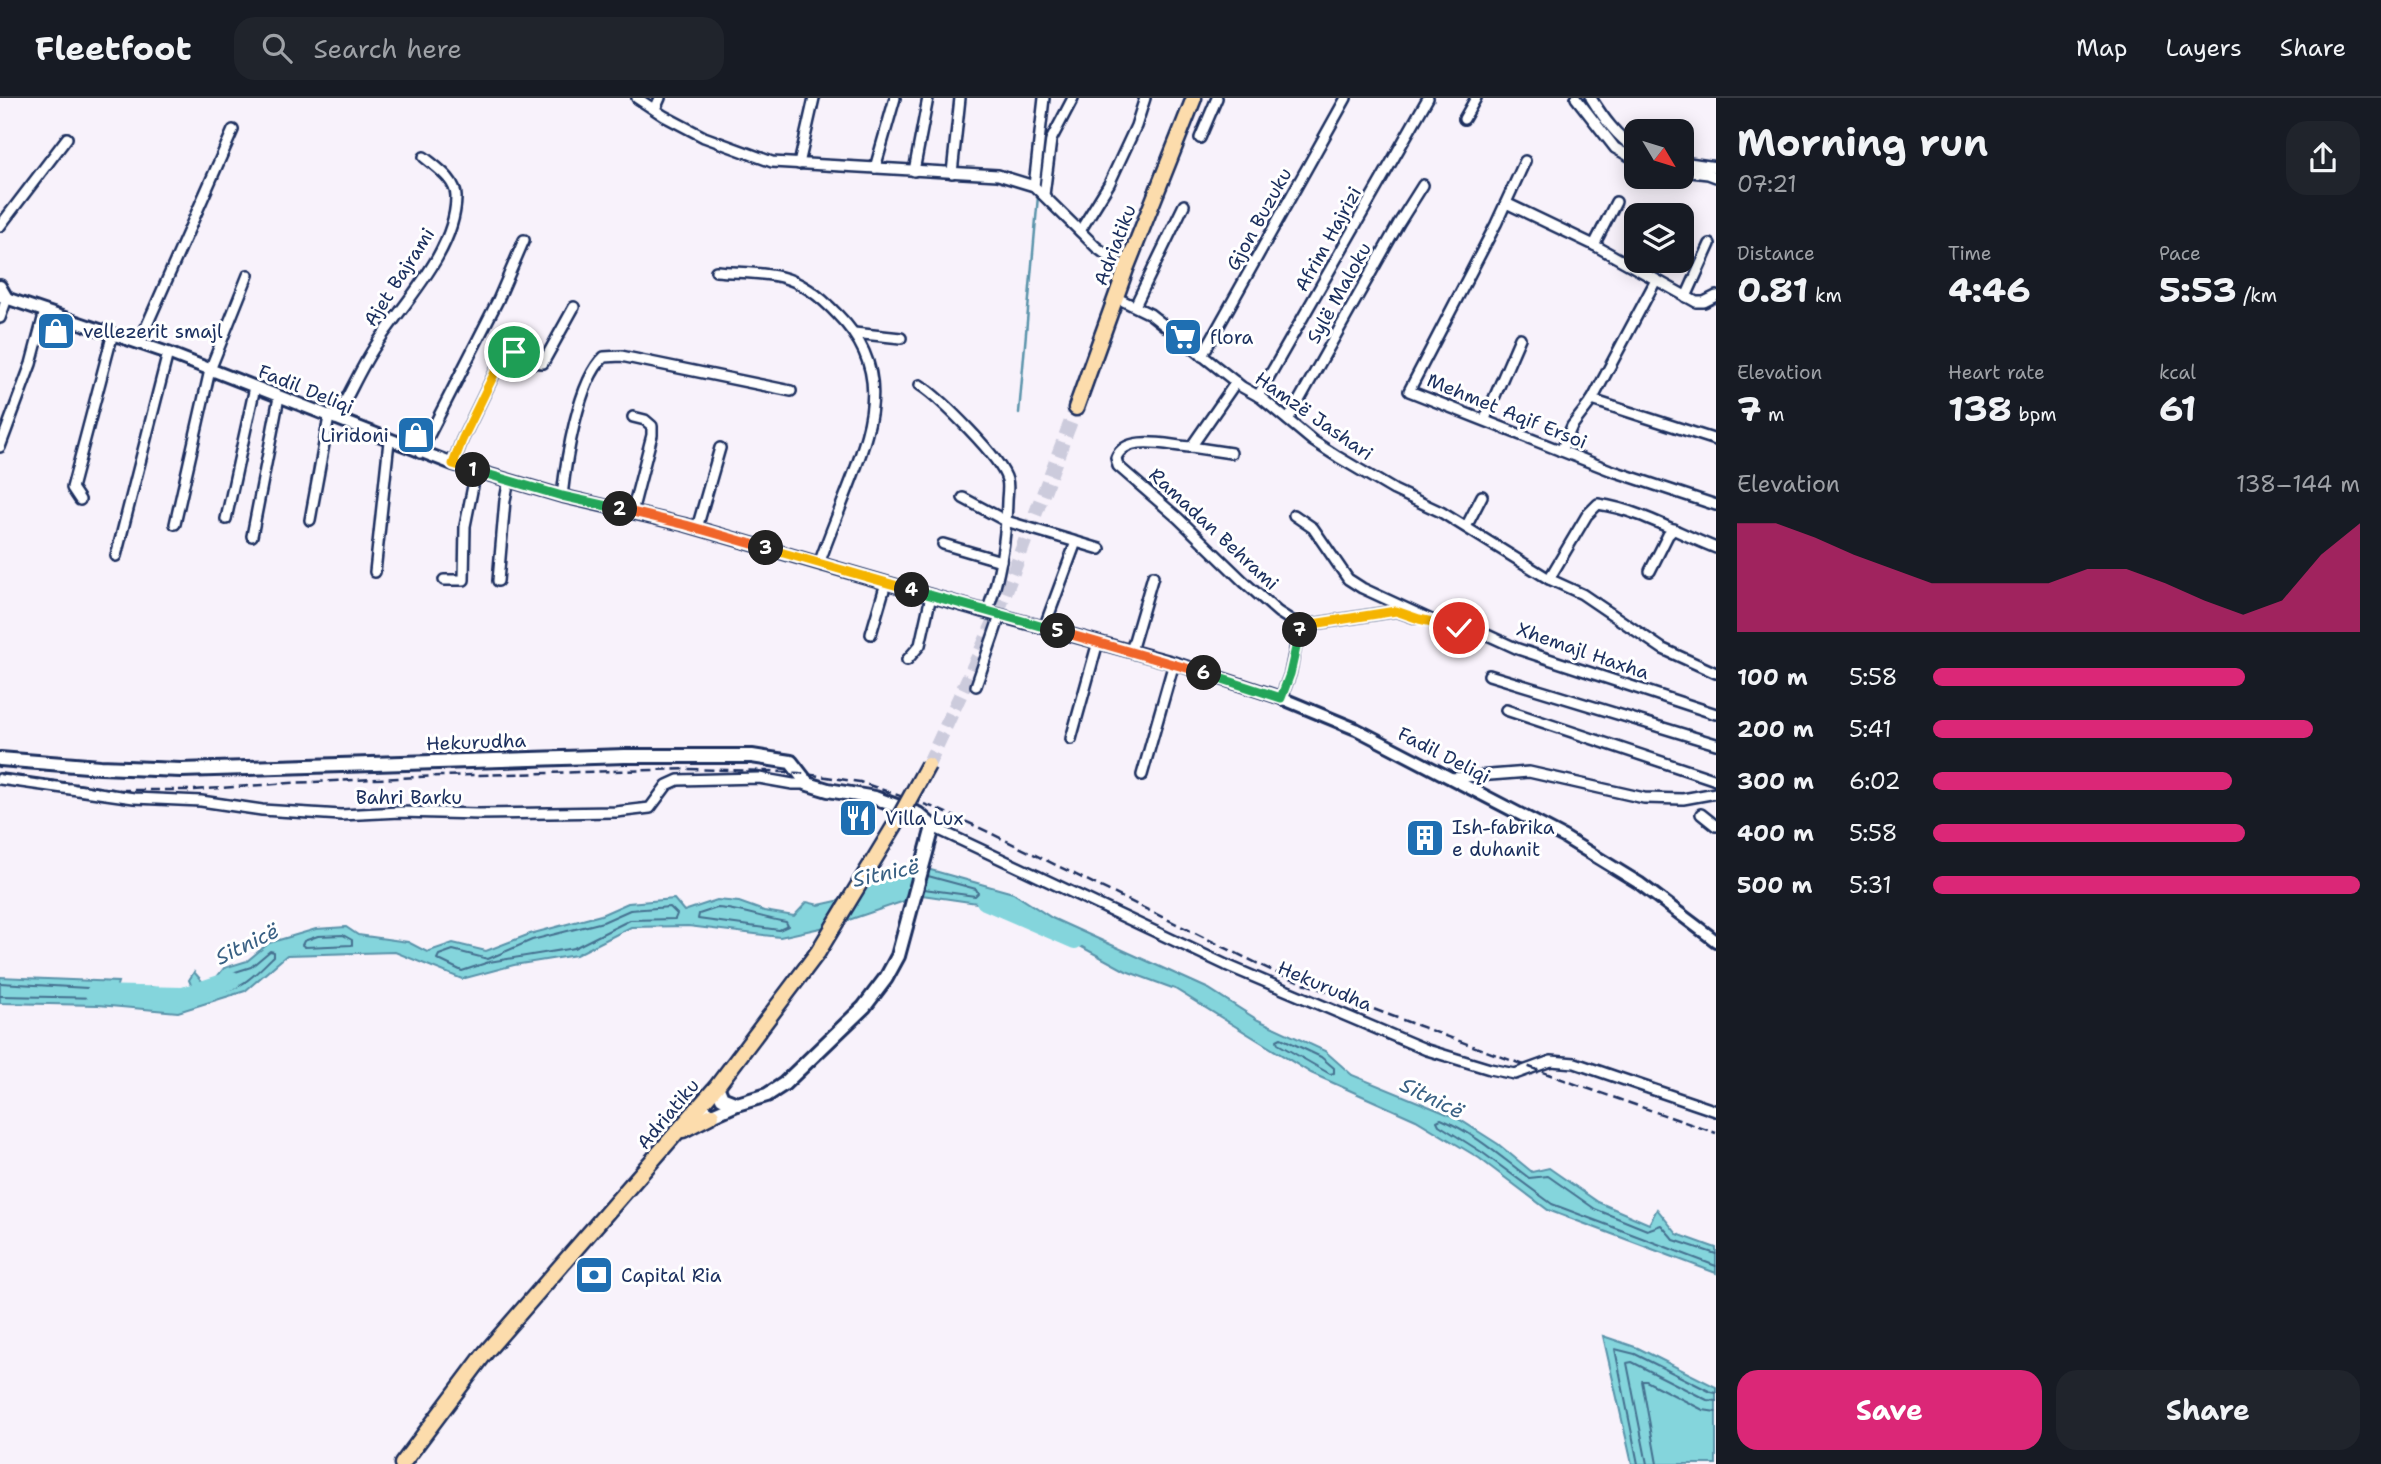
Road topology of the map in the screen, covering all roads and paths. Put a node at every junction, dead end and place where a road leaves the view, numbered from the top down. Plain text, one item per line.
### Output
1 (637, 98) edge
2 (660, 98) edge
3 (814, 98) edge
4 (895, 98) edge
5 (928, 98) edge
6 (960, 98) edge
7 (1044, 98) edge
8 (1073, 98) edge
9 (1145, 98) edge
10 (1194, 98) edge
11 (1217, 98) edge
12 (1346, 98) edge
13 (1428, 98) edge
14 (1476, 98) edge
15 (1576, 98) edge
16 (1591, 98) edge
17 (655, 109) junction
18 (1464, 120) dead end
19 (233, 130) dead end
20 (67, 138) dead end
21 (1200, 138) dead end
22 (1624, 141) edge
23 (1624, 153) edge
24 (424, 158) dead end
25 (1525, 162) dead end
26 (799, 164) junction
27 (1694, 164) edge
28 (1716, 167) edge
29 (875, 168) junction
30 (914, 171) junction
31 (1694, 172) edge
32 (952, 173) junction
33 (1716, 177) edge
34 (1423, 185) dead end
35 (1039, 190) junction
36 (1616, 202) dead end
37 (1506, 203) junction
38 (1184, 205) dead end
39 (0, 226) edge
40 (1080, 231) junction
41 (524, 240) dead end
42 (1710, 244) dead end
43 (1594, 245) junction
44 (1126, 269) junction
45 (716, 271) dead end
46 (248, 275) dead end
47 (1656, 280) junction
48 (0, 286) edge
49 (1716, 296) edge
50 (3, 297) edge
51 (1115, 297) junction
52 (1686, 297) junction
53 (1135, 306) junction
54 (574, 307) dead end
55 (45, 311) junction
56 (0, 318) edge
57 (854, 332) junction
58 (113, 333) junction
59 (901, 338) dead end
60 (1520, 338) dead end
61 (139, 343) junction
62 (168, 353) junction
63 (1202, 355) junction
64 (210, 370) junction
65 (1236, 382) junction
66 (920, 385) dead end
67 (255, 387) junction
68 (791, 391) dead end
69 (1258, 396) junction
70 (279, 397) junction
71 (1592, 400) junction
72 (1076, 408) tunnel mouth
73 (634, 417) dead end
74 (332, 418) junction
75 (1485, 419) junction
76 (1288, 420) junction
77 (1716, 440) edge
78 (389, 441) junction
79 (0, 447) edge
80 (1191, 447) junction
81 (720, 448) dead end
82 (1561, 451) junction
83 (420, 453) junction
84 (1231, 453) dead end
85 (453, 464) junction
86 (475, 471) junction
87 (509, 480) junction
88 (562, 496) junction
89 (1482, 496) dead end
90 (963, 498) dead end
91 (80, 500) dead end
92 (1716, 505) edge
93 (632, 512) junction
94 (1294, 515) dead end
95 (226, 519) dead end
96 (310, 520) dead end
97 (1006, 521) junction
98 (175, 524) dead end
99 (1466, 527) junction
100 (697, 528) junction
101 (1674, 530) junction
102 (252, 536) dead end
103 (1076, 542) junction
104 (943, 544) dead end
105 (1716, 548) edge
106 (1100, 550) dead end
107 (116, 556) dead end
108 (1001, 561) junction
109 (818, 564) junction
110 (1650, 571) dead end
111 (375, 572) dead end
112 (1153, 576) dead end
113 (1549, 579) junction
114 (444, 580) dead end
115 (498, 581) dead end
116 (886, 583) junction
117 (930, 596) junction
118 (987, 612) junction
119 (1000, 616) junction
120 (1438, 623) junction
121 (1300, 626) junction
122 (1044, 628) junction
123 (871, 634) dead end
124 (1098, 642) junction
125 (1131, 651) junction
126 (907, 660) dead end
127 (1174, 663) junction
128 (1716, 672) edge
129 (1489, 675) dead end
130 (976, 686) dead end
131 (1281, 698) junction
132 (1506, 710) dead end
133 (1716, 714) edge
134 (1071, 739) dead end
135 (1716, 744) edge
136 (0, 760) edge
137 (928, 765) tunnel mouth
138 (1142, 775) dead end
139 (1451, 778) junction
140 (0, 779) edge
141 (1716, 780) edge
142 (808, 784) junction
143 (1716, 793) edge
144 (1701, 814) dead end
145 (1716, 826) edge
146 (933, 827) junction
147 (1716, 941) edge
148 (717, 1086) junction
149 (704, 1102) junction
150 (737, 1104) junction
151 (1716, 1111) edge
152 (712, 1115) junction
153 (678, 1132) junction
154 (402, 1464) edge

1 - 17 street
2 - 17 street
3 - 26 street
4 - 29 street
5 - 30 street
6 - 32 street
7 - 35 street
8 - 35 street
9 - 40 street
10 - 44 main road, Adriatiku
11 - 21 street
12 - 63 street, Gjon Buzuku
13 - 69 street, Afrim Hajrizi
14 - 18 street
15 - 23 street
16 - 22 street
17 - 26 street
19 - 61 street
20 - 39 street
24 - 74 street, Ajet Bajrami
25 - 37 street, Mehmet Aqif Ersoi
26 - 29 street
27 - 28 street
29 - 30 street
30 - 32 street
31 - 33 street
32 - 35 street
34 - 76 street, Sylë Maloku
35 - 40 street
36 - 43 street
37 - 43 street
37 - 75 street, Mehmet Aqif Ersoi
38 - 53 street
40 - 44 street
41 - 83 street
42 - 52 street
43 - 47 street
44 - 51 main road, Adriatiku
45 - 57 street
46 - 64 street
47 - 52 street
47 - 71 street
48 - 50 street
49 - 52 street
50 - 55 street, Fadil Deliqi
50 - 56 street
51 - 53 street, Hamzë Jashari
51 - 72 main road, Adriatiku
53 - 63 street, Hamzë Jashari
54 - 85 street
55 - 58 street, Fadil Deliqi
55 - 79 street
57 - 59 street
57 - 109 street
58 - 61 street, Fadil Deliqi
58 - 91 street
60 - 75 street
61 - 62 street, Fadil Deliqi
62 - 64 street, Fadil Deliqi
62 - 107 street
63 - 65 street, Hamzë Jashari
64 - 67 street, Fadil Deliqi
64 - 98 street
65 - 69 street, Hamzë Jashari
65 - 80 street
66 - 97 street
67 - 70 street, Fadil Deliqi
67 - 95 street
68 - 88 street
69 - 76 street, Hamzë Jashari
70 - 74 street, Fadil Deliqi
70 - 102 street
71 - 77 street
71 - 82 street
73 - 93 street
74 - 78 street, Fadil Deliqi
74 - 96 street, Ajet Bajrami
75 - 82 street, Mehmet Aqif Ersoi
76 - 99 street, Hamzë Jashari
78 - 83 street, Fadil Deliqi
78 - 111 street
80 - 84 street, Ramadan Behrami
80 - 121 street, Ramadan Behrami
81 - 100 street
82 - 92 street, Mehmet Aqif Ersoi
83 - 85 street, Fadil Deliqi
85 - 86 street, Fadil Deliqi
86 - 87 street, Fadil Deliqi
86 - 114 street
87 - 88 street, Fadil Deliqi
87 - 115 street
88 - 93 street, Fadil Deliqi
89 - 99 street
90 - 97 street
93 - 100 street, Fadil Deliqi
94 - 120 street, Xhemajl Haxha
97 - 103 street
97 - 108 street
99 - 113 street, Hamzë Jashari
100 - 109 street, Fadil Deliqi
101 - 105 street
101 - 110 street
101 - 113 street
103 - 106 street
103 - 122 street
104 - 108 street
108 - 118 street
109 - 116 street, Fadil Deliqi
112 - 125 street
113 - 128 street, Hamzë Jashari
116 - 117 street, Fadil Deliqi
116 - 123 street
117 - 118 street, Fadil Deliqi
117 - 126 street
118 - 119 street, Fadil Deliqi
119 - 122 street, Fadil Deliqi
119 - 130 street
120 - 121 street, Xhemajl Haxha
120 - 133 street, Xhemajl Haxha
121 - 131 street
122 - 124 street, Fadil Deliqi
124 - 125 street, Fadil Deliqi
124 - 134 street
125 - 127 street, Fadil Deliqi
127 - 131 street, Fadil Deliqi
127 - 138 street
129 - 135 street
131 - 139 street, Fadil Deliqi
132 - 141 street
136 - 142 main road, Hekurudha
137 - 148 main road, Adriatiku, bridge
139 - 143 street
139 - 147 street, Fadil Deliqi
140 - 142 street, Bahri Barku
142 - 146 main road, Hekurudha
144 - 145 street
146 - 150 main road
146 - 151 street, Hekurudha
148 - 149 main road, Adriatiku
148 - 150 main road
149 - 152 main road
149 - 153 main road, Adriatiku
150 - 152 main road
152 - 153 main road
153 - 154 main road, Adriatiku

